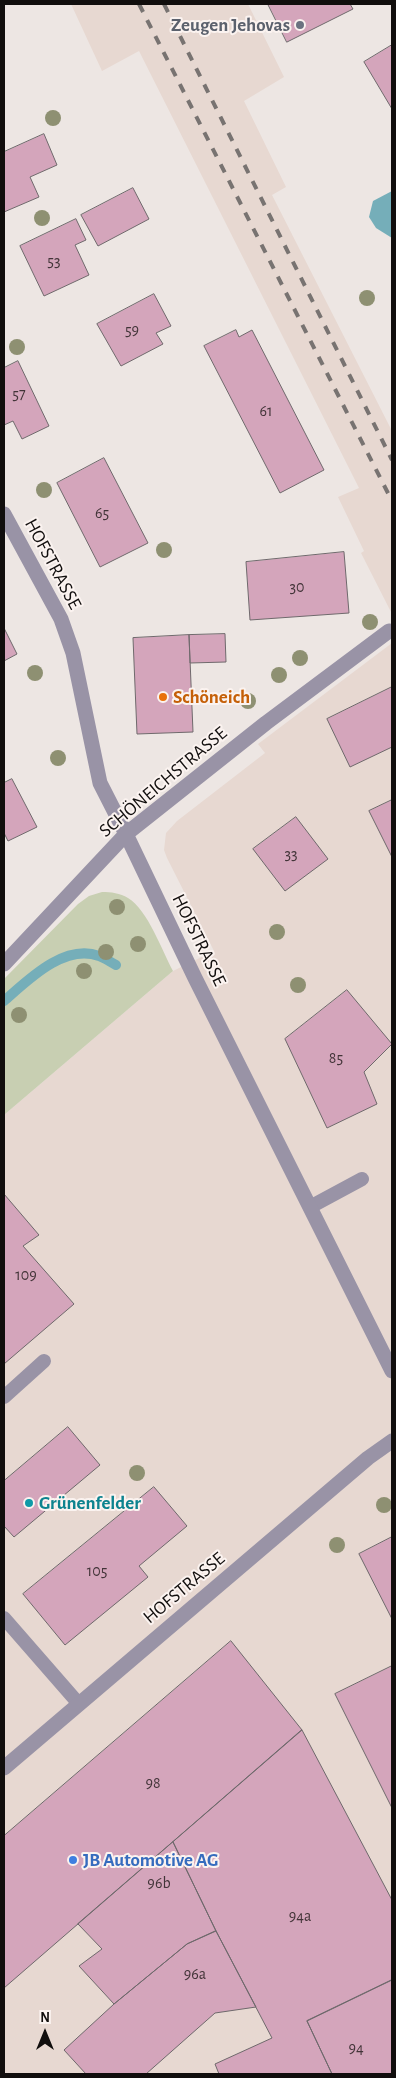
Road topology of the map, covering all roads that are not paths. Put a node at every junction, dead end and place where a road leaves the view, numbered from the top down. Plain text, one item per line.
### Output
1 (4, 514) edge
2 (389, 631) dead end
3 (126, 834) junction
4 (4, 964) edge
5 (362, 1179) dead end
6 (310, 1207) junction
7 (44, 1361) dead end
8 (392, 1371) edge
9 (4, 1397) edge
10 (392, 1441) edge
11 (4, 1618) edge
12 (79, 1704) junction
13 (4, 1768) edge

1 - 3 street, HOFSTRASSE
2 - 3 street, SCHÖNEICHSTRASSE
3 - 4 street, SCHÖNEICHSTRASSE
3 - 6 street, HOFSTRASSE
5 - 6 lane
6 - 8 street, HOFSTRASSE
7 - 9 lane
10 - 12 street, HOFSTRASSE
11 - 12 lane
12 - 13 street, HOFSTRASSE

